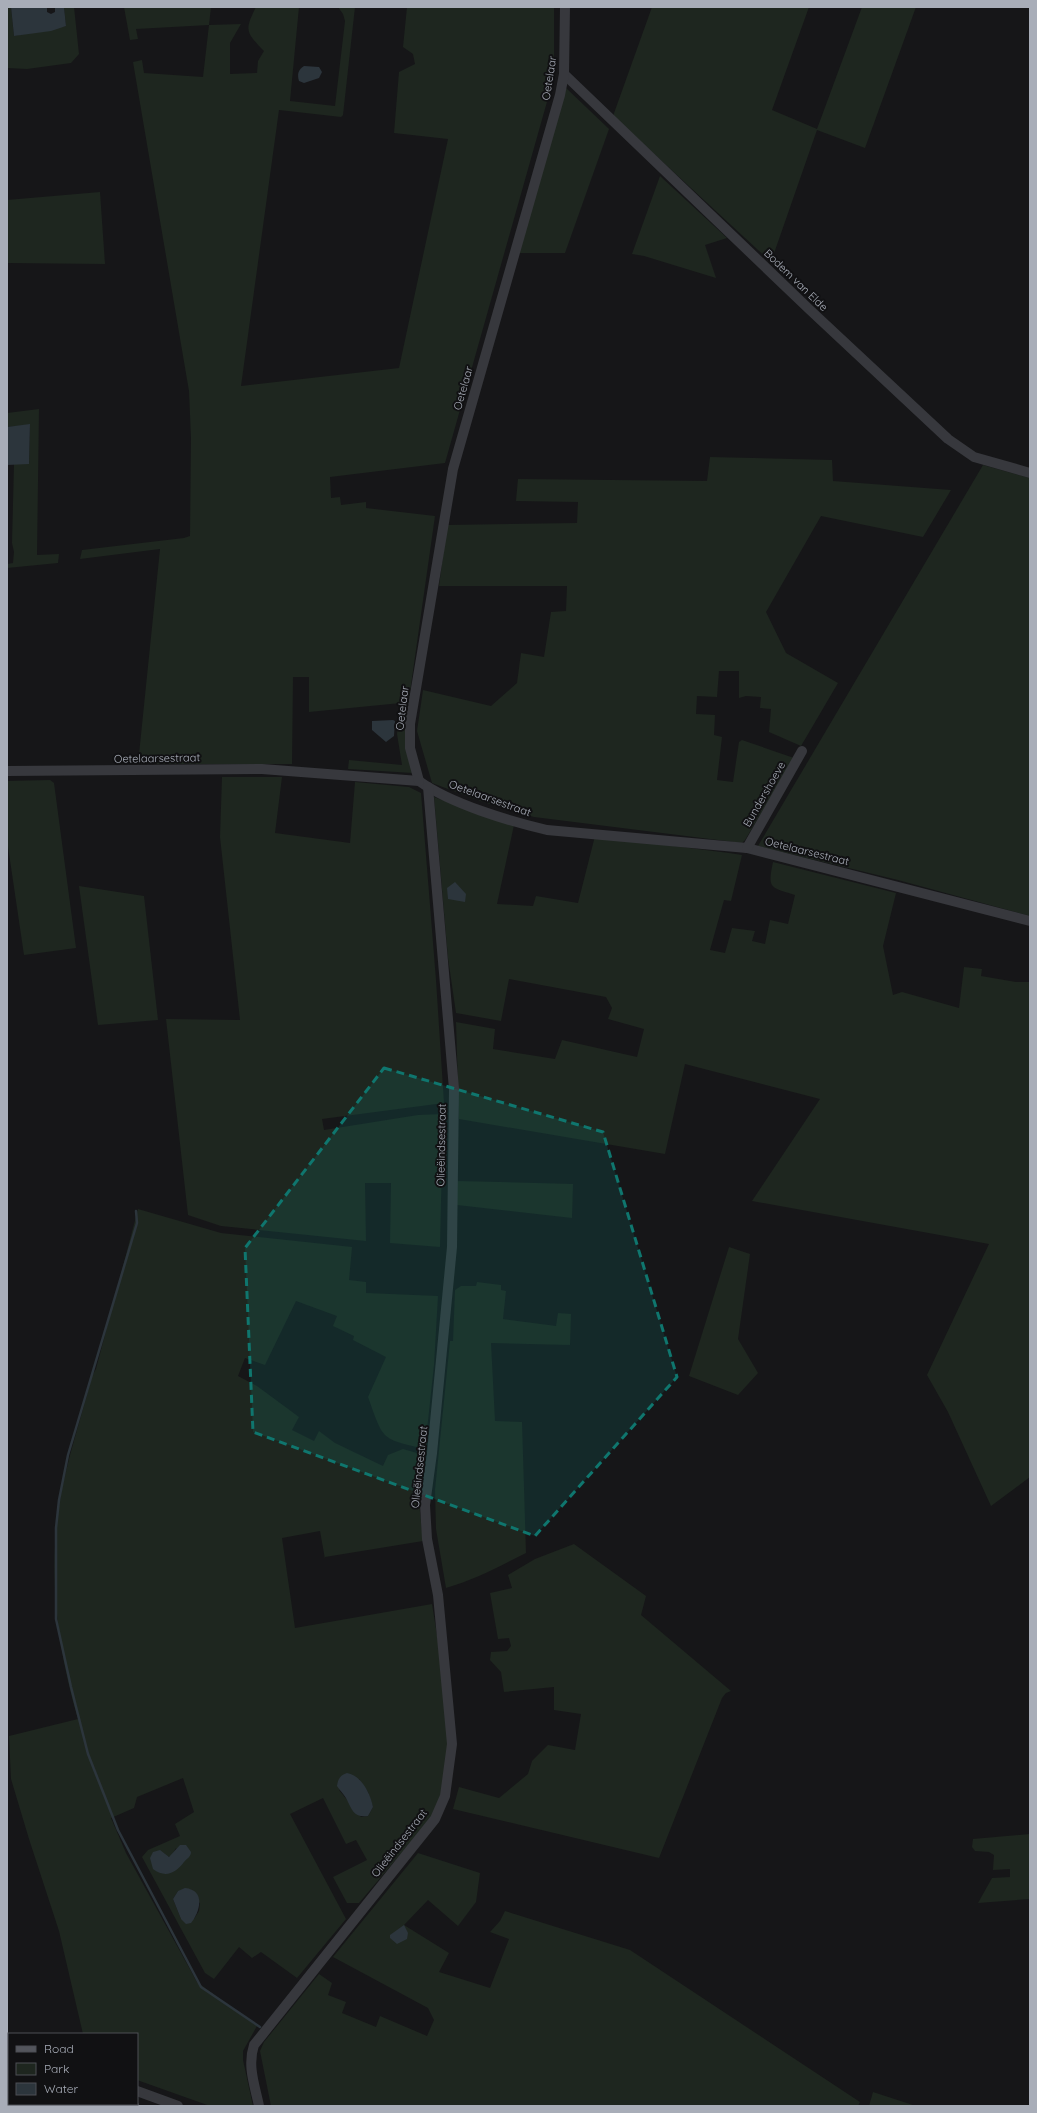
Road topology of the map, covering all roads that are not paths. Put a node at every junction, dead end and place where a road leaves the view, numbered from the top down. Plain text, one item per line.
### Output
1 (565, 7) edge
2 (564, 74) junction
3 (1030, 473) edge
4 (802, 751) dead end
5 (7, 771) edge
6 (419, 781) junction
7 (428, 788) junction
8 (747, 848) junction
9 (1030, 921) edge
10 (138, 2091) edge
11 (178, 2106) edge
12 (260, 2106) edge

1 - 2 street, Oetelaar
2 - 3 street, Bodem van Elde
2 - 6 street, Oetelaar
4 - 8 street, Bundershoeve
5 - 6 street, Oetelaarsestraat
6 - 7 street, Oetelaarsestraat
7 - 8 street, Oetelaarsestraat
7 - 12 street, Olieëindsestraat
8 - 9 street, Oetelaarsestraat
10 - 11 street

